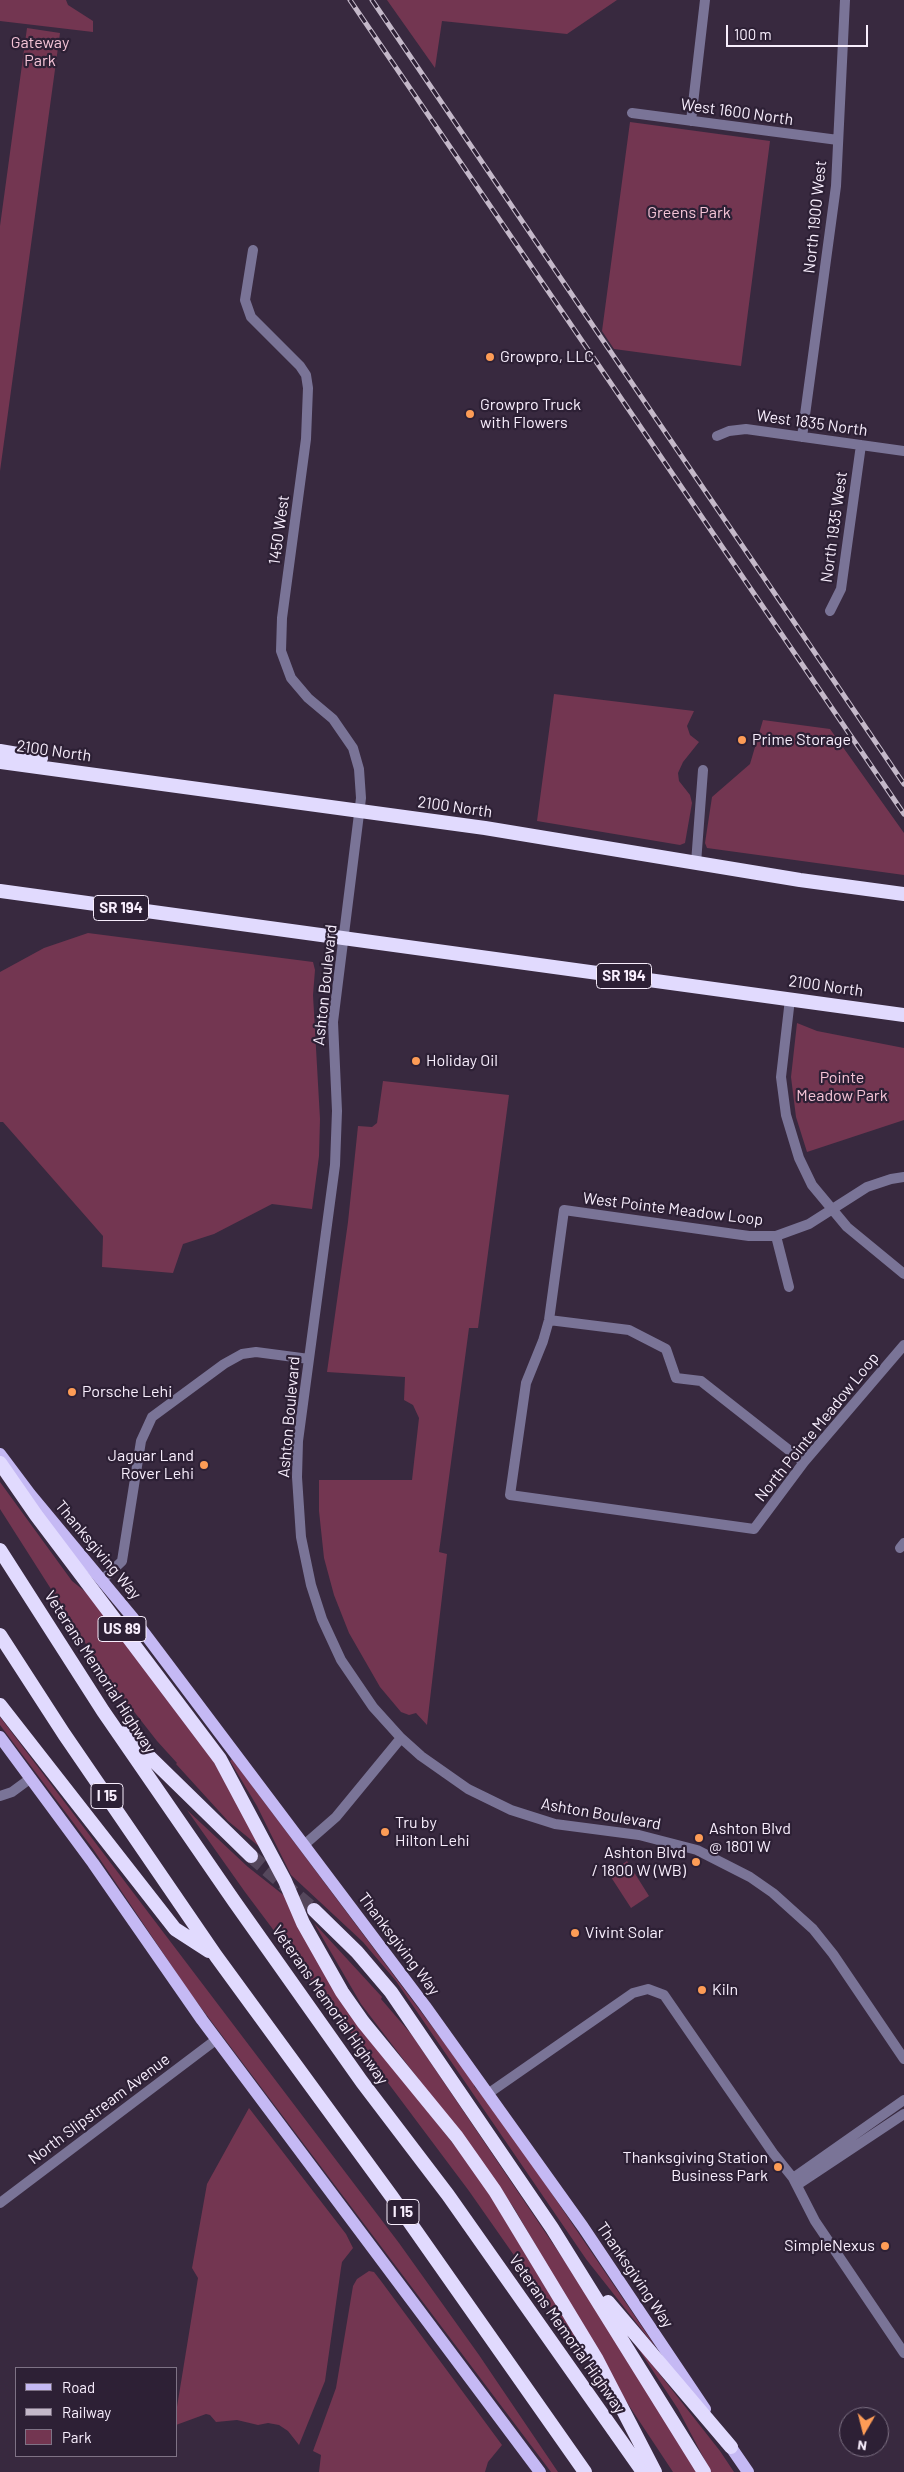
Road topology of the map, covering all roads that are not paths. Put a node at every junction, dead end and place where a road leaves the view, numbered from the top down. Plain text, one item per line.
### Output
1 (705, 0) edge
2 (845, 0) edge
3 (632, 113) dead end
4 (691, 121) junction
5 (838, 140) junction
6 (253, 250) dead end
7 (717, 436) dead end
8 (802, 437) junction
9 (861, 445) junction
10 (904, 451) edge
11 (830, 611) dead end
12 (0, 751) edge
13 (0, 762) edge
14 (703, 770) dead end
15 (127, 779) junction
16 (360, 811) junction
17 (696, 863) junction
18 (0, 892) edge
19 (904, 894) edge
20 (344, 938) junction
21 (790, 999) junction
22 (904, 1015) edge
23 (904, 1177) edge
24 (831, 1210) junction
25 (776, 1236) junction
26 (904, 1274) edge
27 (789, 1287) dead end
28 (549, 1320) junction
29 (904, 1344) edge
30 (309, 1359) junction
31 (0, 1454) edge
32 (804, 1462) junction
33 (0, 1463) edge
34 (0, 1550) edge
35 (102, 1580) junction
36 (0, 1635) edge
37 (0, 1705) edge
38 (103, 1711) junction
39 (0, 1737) edge
40 (401, 1738) junction
41 (31, 1778) junction
42 (0, 1796) edge
43 (304, 1845) junction
44 (251, 1856) tunnel mouth
45 (314, 1910) tunnel mouth
46 (216, 1956) junction
47 (217, 2039) junction
48 (904, 2059) edge
49 (489, 2093) junction
50 (904, 2100) edge
51 (904, 2114) edge
52 (795, 2181) junction
53 (0, 2203) edge
54 (552, 2228) junction
55 (904, 2353) edge
56 (731, 2447) junction
57 (540, 2472) edge
58 (585, 2472) edge
59 (643, 2472) edge
60 (655, 2472) edge
61 (704, 2472) edge
62 (748, 2472) edge

1 - 4 street
2 - 5 street, North 1900 West
3 - 4 street, West 1600 North
4 - 5 street, West 1600 North
5 - 8 street, North 1900 West
6 - 16 street, 1450 West
7 - 8 street, West 1835 North
8 - 9 street, West 1835 North
9 - 10 street, West 1835 North
9 - 11 street, North 1935 West
12 - 15 highway
13 - 15 highway, 2100 North
14 - 17 street
15 - 16 highway, 2100 North
16 - 17 highway, 2100 North
16 - 20 street, Ashton Boulevard
17 - 19 highway, 2100 North
18 - 20 highway, 2100 North / SR 194
20 - 21 highway, 2100 North / SR 194
20 - 30 street, Ashton Boulevard
21 - 22 highway, 2100 North / SR 194
21 - 24 street
23 - 24 street, West Pointe Meadow Loop
24 - 25 street, West Pointe Meadow Loop
24 - 26 street
25 - 27 street
25 - 28 street, West Pointe Meadow Loop
28 - 32 street
28 - 32 street, North Pointe Meadow Loop
29 - 32 street, North Pointe Meadow Loop
30 - 35 street
30 - 40 street, Ashton Boulevard
31 - 35 main road, Thanksgiving Way
33 - 60 highway, US 89
34 - 38 highway, Veterans Memorial Highway / I 15
35 - 43 main road, Thanksgiving Way
36 - 46 highway, I 15
37 - 46 highway
38 - 44 highway
38 - 59 highway, Veterans Memorial Highway / I 15
39 - 41 main road
40 - 43 street
40 - 48 street, Ashton Boulevard
41 - 42 street
41 - 47 main road
43 - 49 main road, Thanksgiving Way
45 - 54 highway
46 - 58 highway, I 15
47 - 53 street, North Slipstream Avenue
47 - 57 main road
49 - 52 street
49 - 56 main road, Thanksgiving Way
50 - 52 street
51 - 52 street
52 - 55 street
54 - 56 highway
54 - 61 highway
56 - 62 main road, Thanksgiving Way

